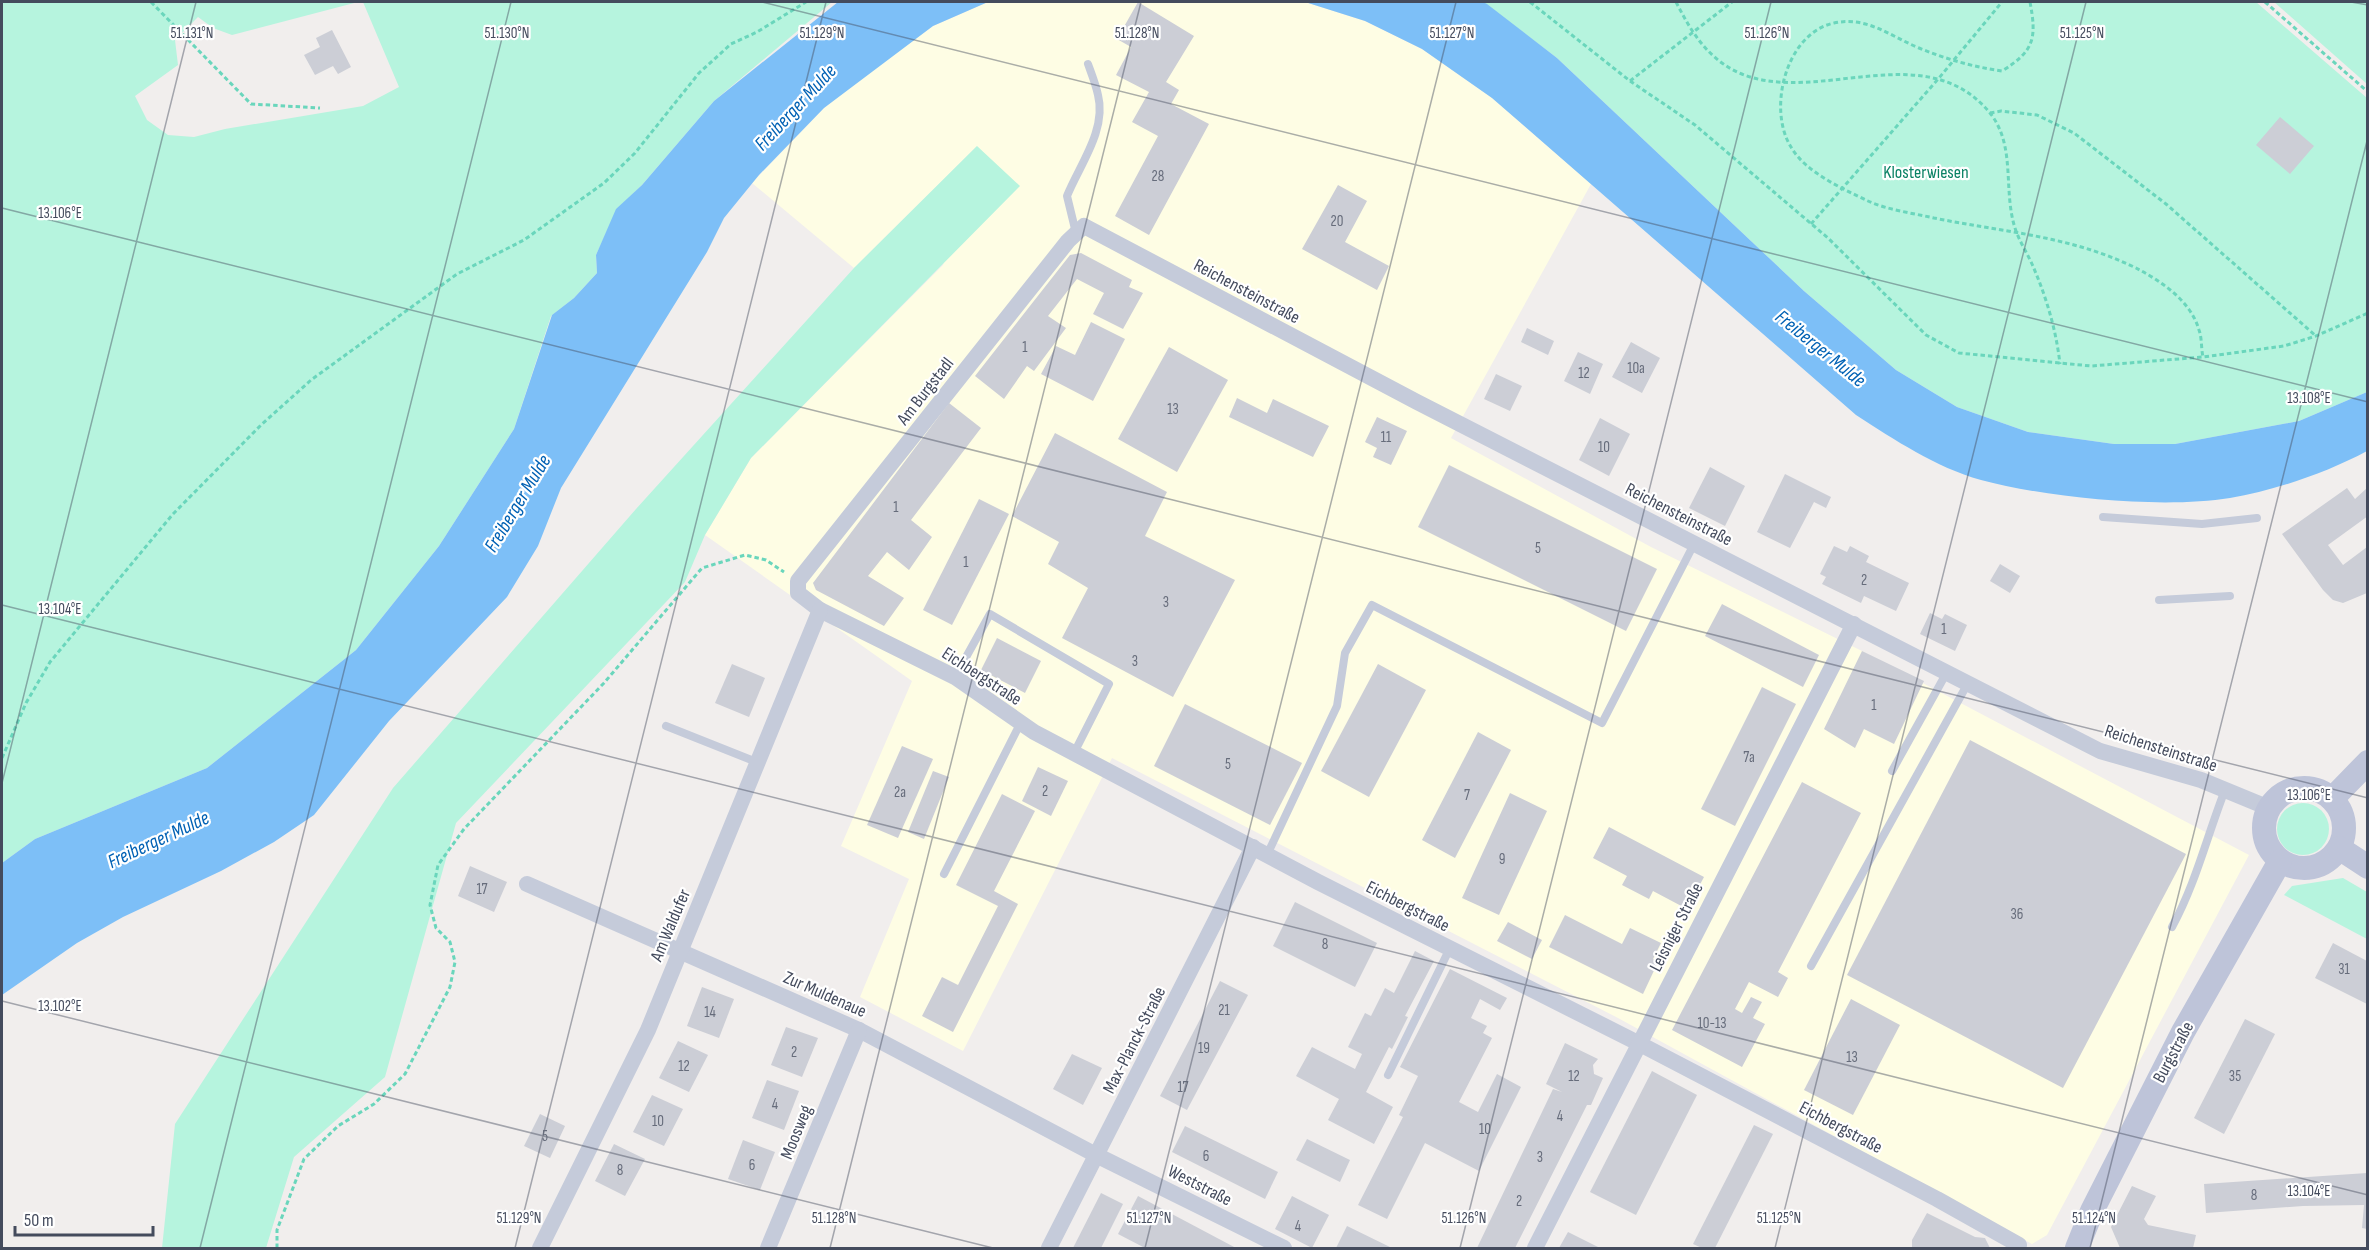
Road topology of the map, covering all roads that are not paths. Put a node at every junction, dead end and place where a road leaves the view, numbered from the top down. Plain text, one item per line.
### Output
1 (1088, 64) dead end
2 (1080, 230) junction
3 (2103, 517) dead end
4 (2257, 518) dead end
5 (1694, 544) junction
6 (798, 581) joint
7 (2230, 596) dead end
8 (2160, 600) dead end
9 (820, 610) junction
10 (1854, 624) junction
11 (1947, 672) junction
12 (955, 677) junction
13 (1968, 683) junction
14 (1020, 724) junction
15 (666, 726) dead end
16 (1074, 753) junction
17 (2367, 762) edge
18 (759, 763) junction
19 (1892, 771) dead end
20 (2225, 790) junction
21 (2332, 799) junction
22 (2269, 808) junction
23 (2339, 848) junction
24 (1260, 851) junction
25 (2280, 861) junction
26 (2367, 867) edge
27 (944, 874) dead end
28 (528, 884) dead end
29 (2172, 927) dead end
30 (1450, 948) junction
31 (680, 951) junction
32 (1811, 966) dead end
33 (859, 1030) junction
34 (1638, 1043) junction
35 (1388, 1075) dead end
36 (1098, 1156) junction
37 (2019, 1245) dead end
38 (540, 1248) edge
39 (768, 1248) edge
40 (1049, 1248) edge
41 (1284, 1248) edge
42 (1536, 1248) edge
43 (2077, 1248) edge

1 - 2 lane
2 - 5 street, Reichensteinstraße
2 - 6 street, Am Burgstadl
3 - 4 lane
5 - 10 street, Reichensteinstraße
5 - 24 lane
6 - 9 street, Eichbergstraße
7 - 8 lane
9 - 12 street, Eichbergstraße
9 - 18 street, Am Waldufer
10 - 11 street, Reichensteinstraße
10 - 34 street, Leisniger Straße
11 - 13 street, Reichensteinstraße
11 - 19 lane
12 - 14 street, Eichbergstraße
12 - 16 lane
13 - 20 street, Reichensteinstraße
13 - 32 lane
14 - 16 street, Eichbergstraße
14 - 27 lane
15 - 18 lane
16 - 24 street, Eichbergstraße
17 - 21 main road
18 - 31 street, Am Waldufer
20 - 22 street, Reichensteinstraße
20 - 29 lane
21 - 22 main road
21 - 23 main road
22 - 25 main road
23 - 25 main road
23 - 26 main road
24 - 30 street, Eichbergstraße
24 - 36 street, Max-Planck-Straße
25 - 43 main road, Burgstraße
28 - 31 street, Zur Muldenaue
30 - 34 street, Eichbergstraße
30 - 35 lane
31 - 33 street, Zur Muldenaue
31 - 38 street, Am Waldufer
33 - 36 street, Zur Muldenaue
33 - 39 street, Moosweg
34 - 37 street, Eichbergstraße
34 - 42 street, Leisniger Straße
36 - 40 street, Max-Planck-Straße
36 - 41 street, Weststraße

